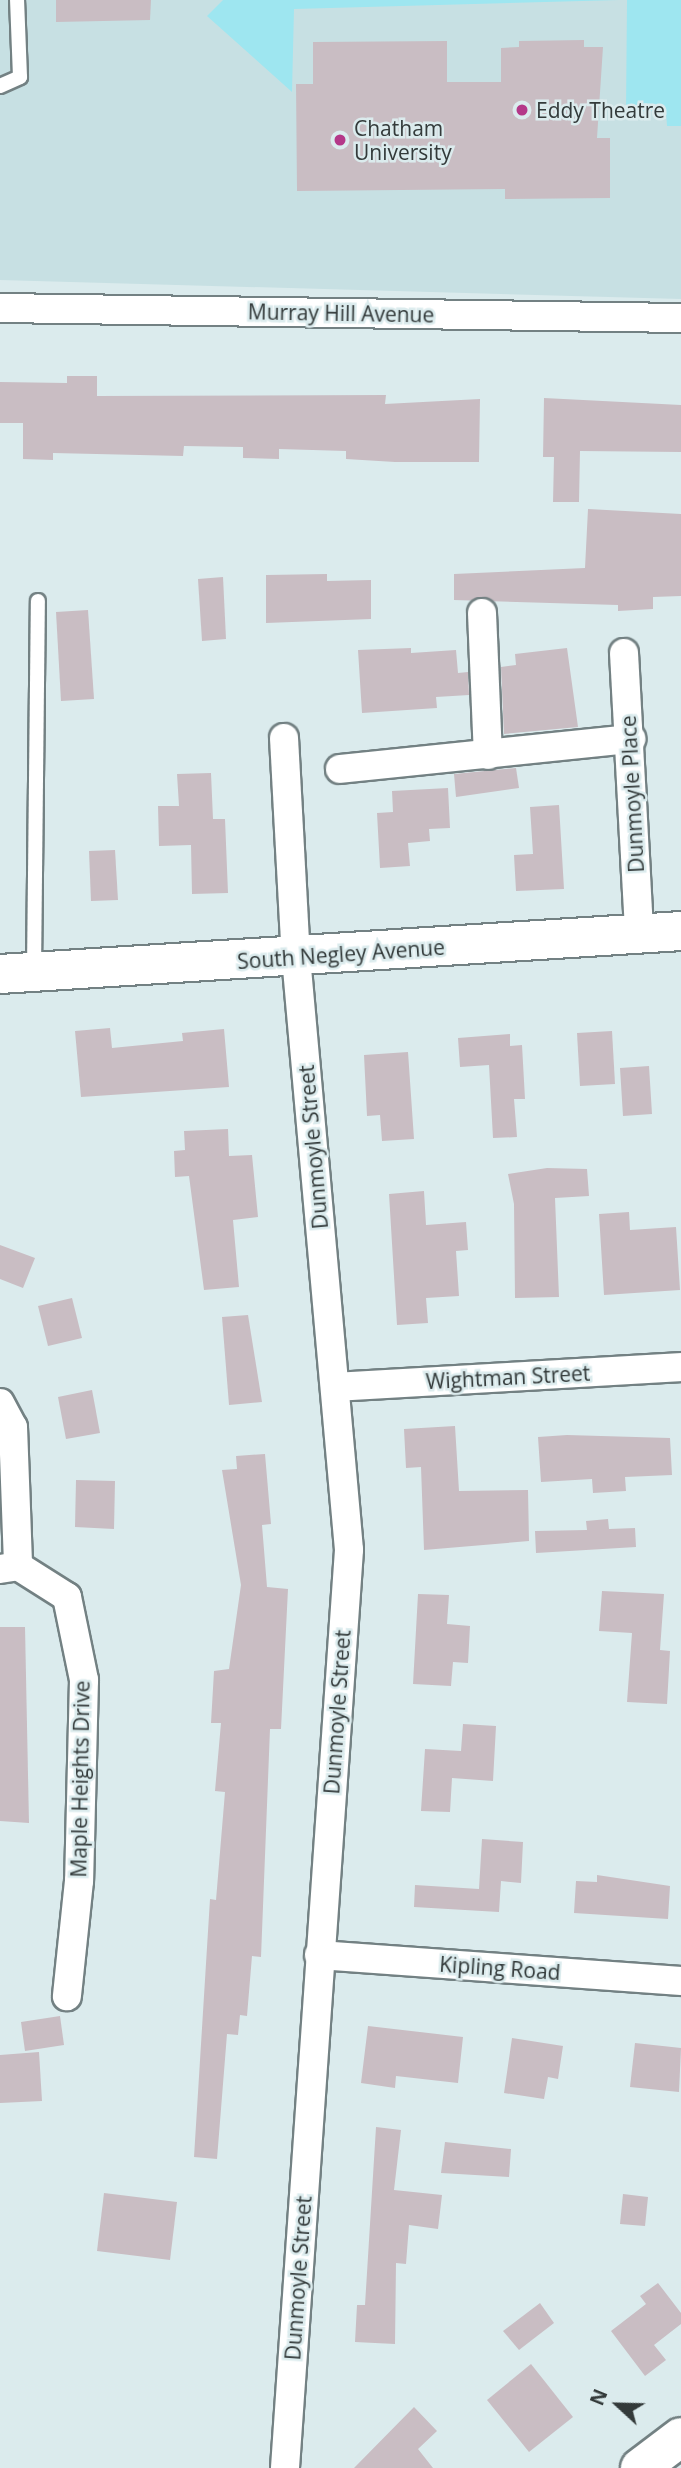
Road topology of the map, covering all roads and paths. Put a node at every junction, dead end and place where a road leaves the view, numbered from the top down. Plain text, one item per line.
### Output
1 (17, 0) edge
2 (0, 86) edge
3 (0, 308) edge
4 (681, 318) edge
5 (38, 601) dead end
6 (482, 613) dead end
7 (624, 653) dead end
8 (284, 738) dead end
9 (631, 739) junction
10 (488, 755) junction
11 (340, 769) dead end
12 (681, 931) edge
13 (639, 934) junction
14 (296, 957) junction
15 (17, 973) edge
16 (681, 1367) edge
17 (335, 1387) junction
18 (0, 1403) edge
19 (9, 1568) edge
20 (319, 1955) junction
21 (681, 1981) edge
22 (67, 1996) dead end
23 (681, 2437) edge
24 (285, 2468) edge
25 (640, 2468) edge

1 - 2 lane
3 - 4 street, Murray Hill Avenue
5 - 15 lane
6 - 10 street
7 - 9 street, Dunmoyle Place
8 - 14 street, Dunmoyle Street
9 - 10 street
9 - 13 street, Dunmoyle Place
10 - 11 street
12 - 13 street, South Negley Avenue
13 - 14 street, South Negley Avenue
14 - 15 street, South Negley Avenue
14 - 17 street, Dunmoyle Street
16 - 17 street, Wightman Street
17 - 20 street, Dunmoyle Street
18 - 19 street
19 - 22 street, Maple Heights Drive
20 - 21 street, Kipling Road
20 - 24 street, Dunmoyle Street
23 - 25 street

